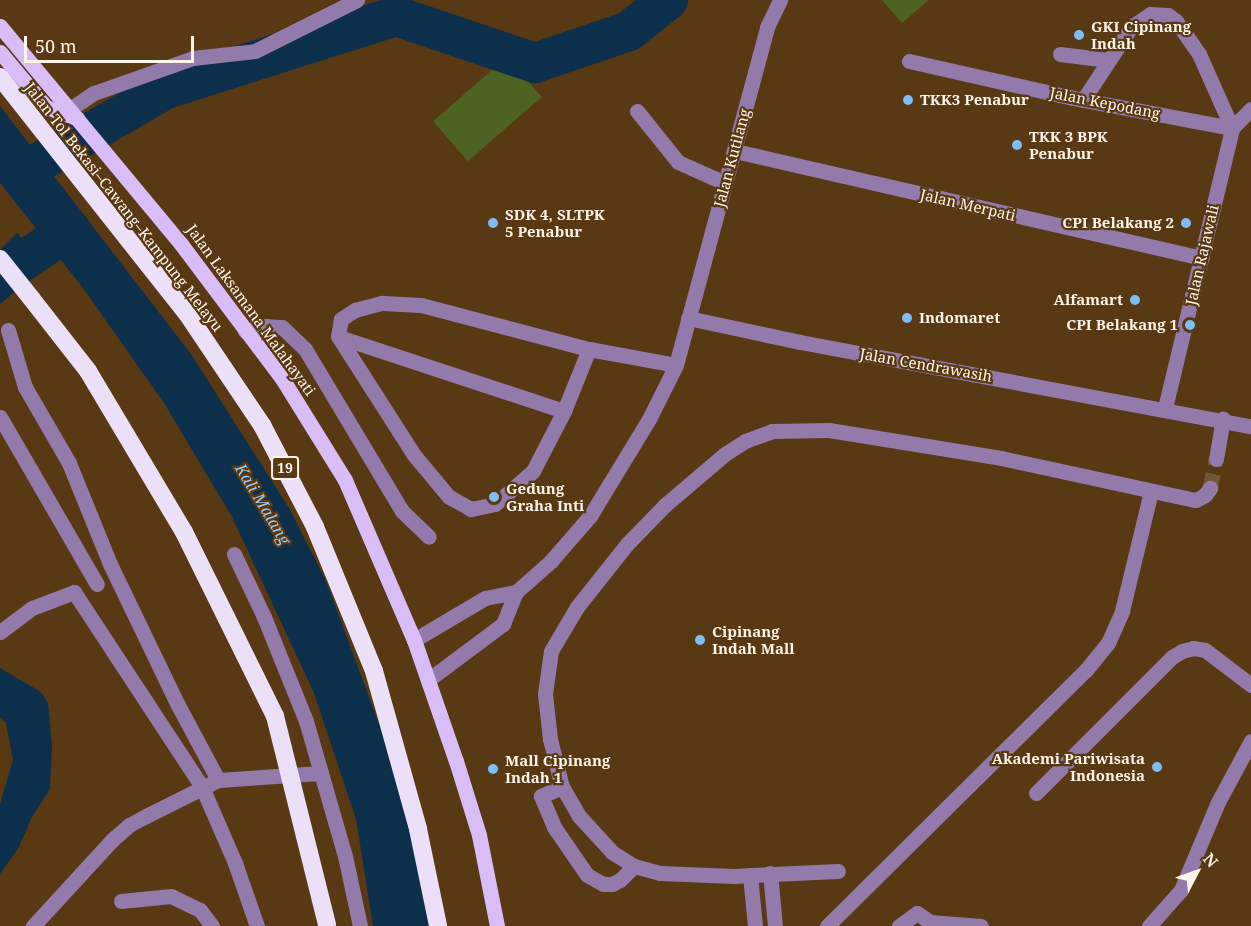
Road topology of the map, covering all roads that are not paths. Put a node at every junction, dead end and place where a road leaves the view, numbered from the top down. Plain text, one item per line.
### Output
1 (357, 0) edge
2 (780, 0) edge
3 (0, 26) edge
4 (0, 52) edge
5 (1060, 54) dead end
6 (1108, 60) junction
7 (909, 61) dead end
8 (0, 77) edge
9 (1083, 99) junction
10 (1251, 109) edge
11 (637, 111) dead end
12 (76, 117) junction
13 (1232, 128) junction
14 (735, 152) junction
15 (725, 183) junction
16 (1202, 258) junction
17 (0, 259) edge
18 (0, 280) edge
19 (31, 298) junction
20 (688, 318) junction
21 (8, 330) dead end
22 (245, 331) junction
23 (339, 338) junction
24 (589, 349) junction
25 (676, 365) junction
26 (1165, 408) junction
27 (564, 411) junction
28 (0, 417) edge
29 (1223, 419) junction
30 (1251, 426) edge
31 (1216, 459) tunnel mouth
32 (1210, 488) dead end
33 (1150, 491) junction
34 (429, 537) dead end
35 (234, 554) dead end
36 (97, 584) junction
37 (120, 585) junction
38 (74, 592) junction
39 (516, 592) junction
40 (0, 632) edge
41 (414, 640) junction
42 (428, 680) junction
43 (1251, 684) edge
44 (1251, 741) edge
45 (321, 773) junction
46 (218, 780) junction
47 (202, 787) junction
48 (562, 787) junction
49 (1036, 793) dead end
50 (634, 866) junction
51 (838, 871) dead end
52 (770, 873) junction
53 (750, 875) junction
54 (121, 901) dead end
55 (33, 926) edge
56 (212, 926) edge
57 (257, 926) edge
58 (327, 926) edge
59 (360, 926) edge
60 (438, 926) edge
61 (497, 926) edge
62 (755, 926) edge
63 (775, 926) edge
64 (827, 926) edge
65 (899, 926) edge
66 (981, 926) edge
67 (1149, 926) edge

1 - 12 street
2 - 14 street, Jalan Kutilang
3 - 12 main road, Jalan Laksamana Malahayati
4 - 12 main road
5 - 6 street
6 - 9 street
6 - 13 street
7 - 9 street, Jalan Kepodang
8 - 60 highway, Jalan Tol Bekasi–Cawang–Kampung Melayu / 19
9 - 13 street, Jalan Kepodang
10 - 13 street
11 - 15 street
12 - 22 main road, Jalan Laksamana Malahayati
13 - 16 street, Jalan Rajawali
14 - 15 street, Jalan Kutilang
14 - 16 street, Jalan Merpati
15 - 20 street, Jalan Kutilang
16 - 26 street, Jalan Rajawali
17 - 19 highway
18 - 19 highway
19 - 58 highway, bridge
20 - 25 street, Jalan Kutilang
20 - 26 street, Jalan Cendrawasih
21 - 37 street
22 - 34 street
22 - 41 main road, Jalan Laksamana Malahayati
23 - 24 street
23 - 27 street
23 - 27 street
24 - 25 street
24 - 27 street
25 - 39 street, Jalan Kutilang
26 - 29 street, Jalan Cendrawasih
28 - 36 street
29 - 30 street, Jalan Cendrawasih
29 - 31 street
32 - 33 street
33 - 48 street
33 - 64 street
35 - 45 street
36 - 37 street
36 - 38 street
37 - 46 street
38 - 40 street
38 - 47 street
39 - 41 street
39 - 42 street
41 - 42 main road, Jalan Laksamana Malahayati
42 - 61 main road, Jalan Laksamana Malahayati
43 - 49 street
44 - 67 street
45 - 46 street
45 - 59 street
46 - 47 street
47 - 55 street
47 - 57 street
48 - 50 street
48 - 50 street
50 - 53 street
51 - 52 street
52 - 53 street
52 - 63 street
53 - 62 street
54 - 56 street
65 - 66 street

